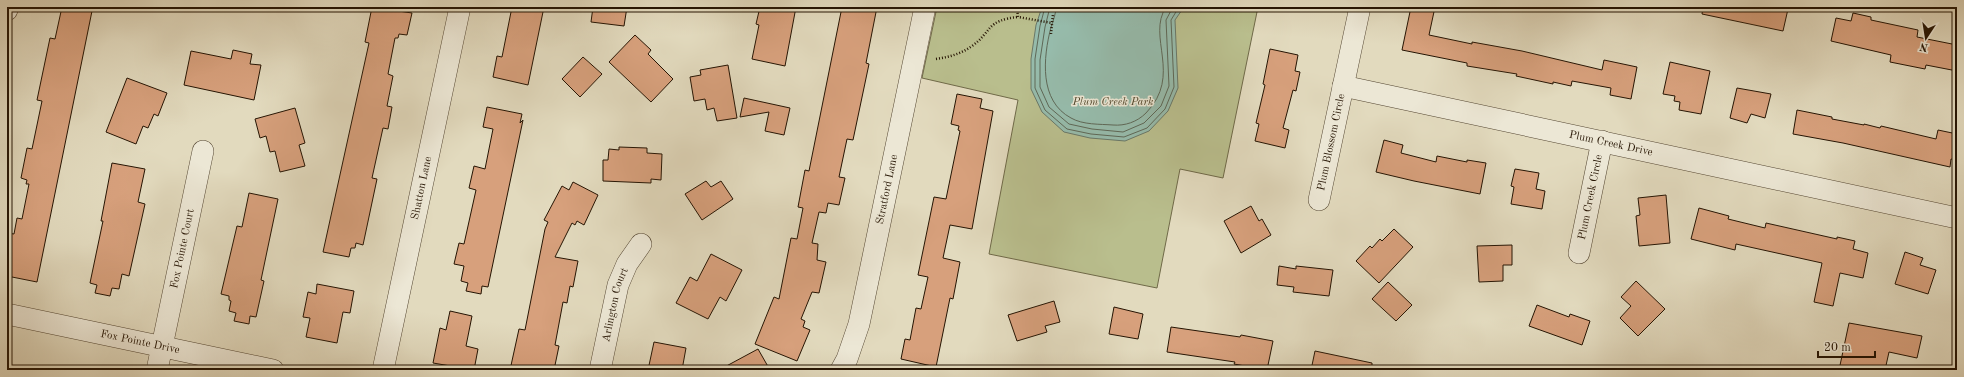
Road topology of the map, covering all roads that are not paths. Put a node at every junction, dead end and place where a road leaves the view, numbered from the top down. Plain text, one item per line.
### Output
1 (8, 7) edge
2 (460, 7) edge
3 (925, 7) edge
4 (1360, 7) edge
5 (7, 10) edge
6 (1343, 86) junction
7 (1602, 141) junction
8 (203, 151) dead end
9 (1319, 200) dead end
10 (1957, 218) edge
11 (641, 244) dead end
12 (1579, 253) dead end
13 (7, 314) edge
14 (161, 346) junction
15 (157, 370) edge
16 (273, 370) edge
17 (384, 370) edge
18 (600, 370) edge
19 (841, 370) edge

1 - 5 street
2 - 17 street, Shatton Lane
3 - 19 street, Stratford Lane
4 - 6 street
6 - 7 street, Plum Creek Drive
6 - 9 street, Plum Blossom Circle
7 - 10 street, Plum Creek Drive
7 - 12 street, Plum Creek Circle
8 - 14 street, Fox Pointe Court
11 - 18 street, Arlington Court
13 - 14 street, Fox Pointe Drive
14 - 15 street, Fox Pointe Court
14 - 16 street, Fox Pointe Drive

